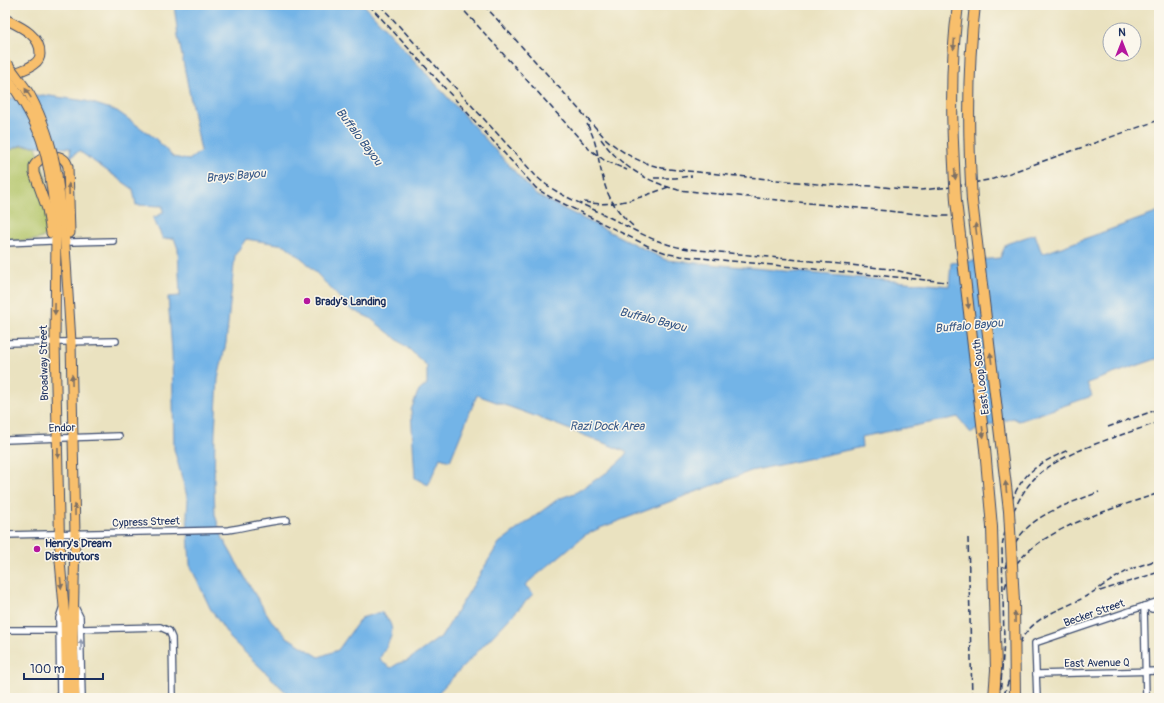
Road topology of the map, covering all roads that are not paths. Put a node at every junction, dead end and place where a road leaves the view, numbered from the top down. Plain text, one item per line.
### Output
1 (958, 5) edge
2 (974, 5) edge
3 (5, 19) edge
4 (7, 62) edge
5 (5, 76) edge
6 (53, 176) junction
7 (51, 241) junction
8 (114, 241) dead end
9 (71, 242) junction
10 (5, 243) edge
11 (65, 256) junction
12 (56, 270) junction
13 (116, 340) dead end
14 (55, 342) junction
15 (71, 342) junction
16 (5, 343) edge
17 (119, 436) dead end
18 (57, 438) junction
19 (73, 438) junction
20 (5, 440) edge
21 (287, 520) dead end
22 (59, 534) junction
23 (75, 534) junction
24 (5, 535) edge
25 (1159, 601) edge
26 (64, 605) junction
27 (74, 605) junction
28 (1144, 606) junction
29 (1159, 608) edge
30 (81, 629) junction
31 (5, 630) edge
32 (59, 630) junction
33 (1015, 636) junction
34 (1159, 671) edge
35 (1145, 672) junction
36 (1036, 674) junction
37 (60, 698) edge
38 (67, 698) edge
39 (75, 698) edge
40 (82, 698) edge
41 (173, 698) edge
42 (995, 698) edge
43 (1015, 698) edge
44 (1020, 698) edge
45 (1037, 698) edge
46 (1146, 698) edge

1 -> 42 highway, East Loop South, bridge
33 -> 2 highway, East Loop South, bridge
3 - 5 main road
6 -> 4 main road, Broadway Street, bridge
5 - 6 main road, Broadway Street, bridge
6 - 11 main road, Broadway Street
6 - 12 main road, Broadway Street
9 -> 7 main road
7 - 10 street
7 - 12 main road
8 - 9 street
9 - 11 main road
11 - 15 main road, Broadway Street
12 -> 14 main road, Broadway Street
13 - 15 street
14 - 15 street
14 - 16 street
14 - 18 main road, Broadway Street
19 -> 15 main road, Broadway Street
17 - 19 street, Endor
18 - 19 street, Endor
18 - 20 street, Endor
18 -> 22 main road, Broadway Street
23 -> 19 main road, Broadway Street
21 - 23 street, Cypress Street
22 - 23 street, Cypress Street
22 - 24 street, Cypress Street
22 -> 26 main road, Broadway Street
23 - 27 main road, Broadway Street
25 - 28 street, Becker Street
26 - 32 street, Broadway Street
26 - 38 main road, Broadway Street
27 - 30 street, Broadway Street
27 - 39 main road, Broadway Street
28 - 29 street
28 - 35 street
28 - 36 street, Becker Street
40 -> 30 street, Broadway Street
30 - 41 street
31 - 32 street
32 - 37 street, Broadway Street
33 - 43 highway, East Loop South, bridge
33 - 44 highway, bridge
34 - 35 street, East Avenue Q
35 - 36 street, East Avenue Q
35 - 46 street
36 - 45 street

